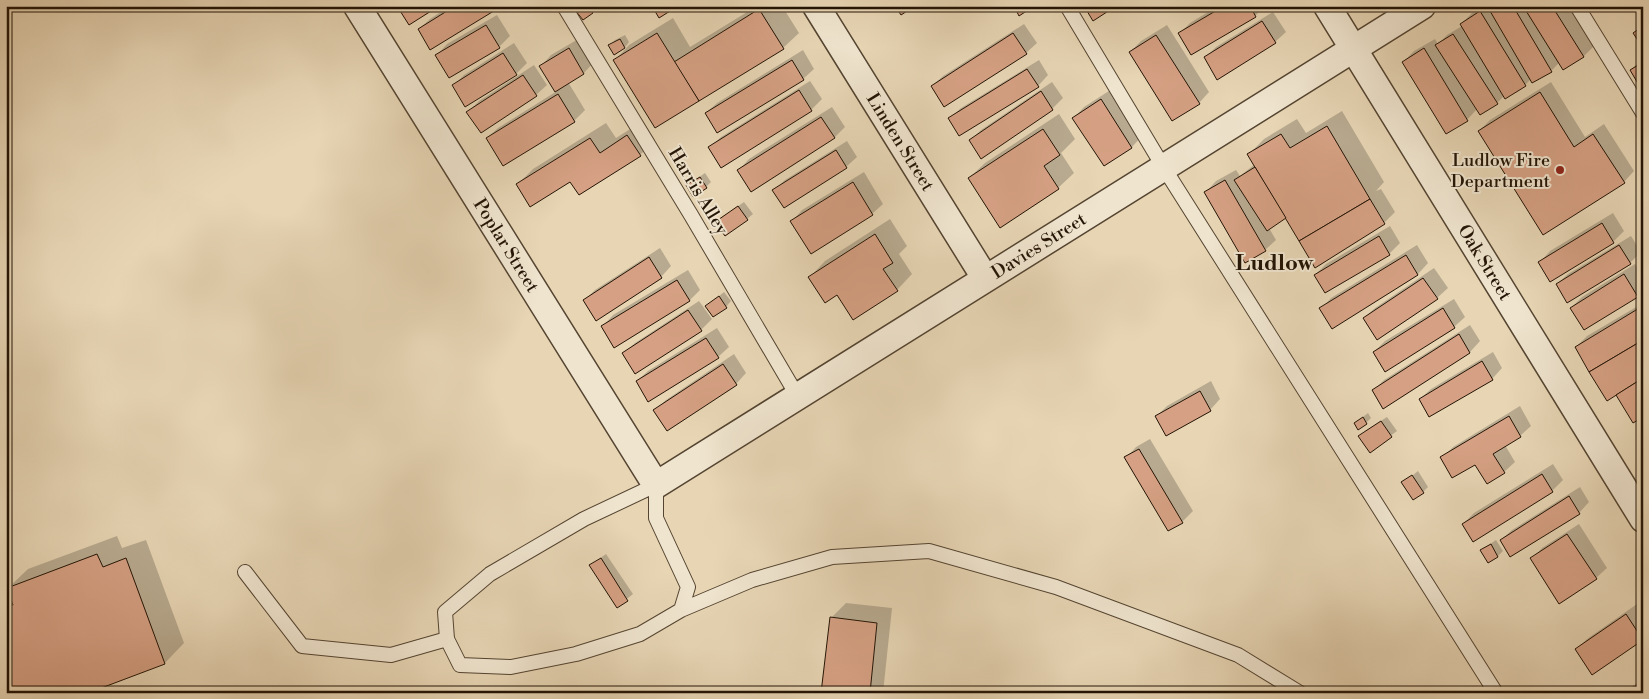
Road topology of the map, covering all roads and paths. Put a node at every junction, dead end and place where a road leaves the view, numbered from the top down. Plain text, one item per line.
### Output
1 (357, 6) edge
2 (564, 6) edge
3 (816, 6) edge
4 (1327, 6) edge
5 (1422, 6) edge
6 (1576, 6) edge
7 (1067, 7) edge
8 (1354, 49) junction
9 (1643, 113) edge
10 (1164, 168) junction
11 (985, 278) junction
12 (798, 397) junction
13 (656, 485) junction
14 (1643, 519) edge
15 (244, 572) dead end
16 (681, 610) junction
17 (447, 640) junction
18 (1300, 693) edge
19 (1496, 693) edge

1 - 13 street, Poplar Street
2 - 12 lane, Harris Alley
3 - 11 street, Linden Street
4 - 8 street, Oak Street
5 - 8 street, Davies Street
6 - 9 lane
7 - 10 lane
8 - 10 street, Davies Street
8 - 14 street, Oak Street
10 - 11 street, Davies Street
10 - 19 lane
11 - 12 street, Davies Street
12 - 13 street, Davies Street
13 - 16 lane
13 - 17 lane
15 - 17 lane
16 - 17 lane
16 - 18 lane

